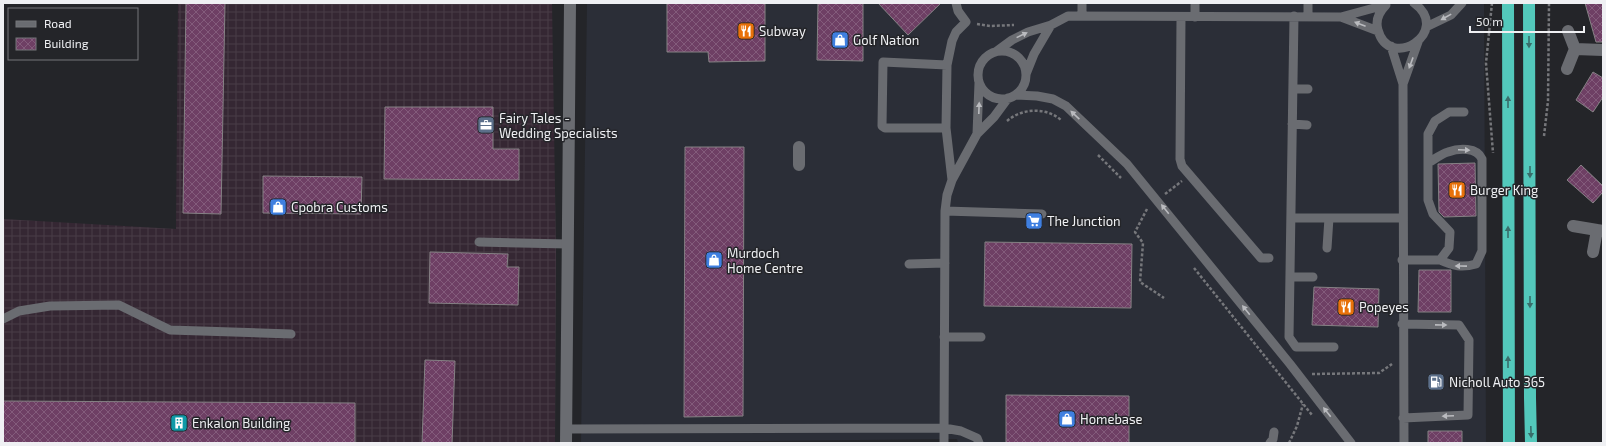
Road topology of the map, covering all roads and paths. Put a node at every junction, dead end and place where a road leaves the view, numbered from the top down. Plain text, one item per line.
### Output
1 (570, 3) edge
2 (956, 3) edge
3 (1082, 3) edge
4 (1195, 3) edge
5 (1308, 3) edge
6 (1414, 3) edge
7 (1462, 3) edge
8 (1508, 3) edge
9 (1529, 3) edge
10 (1387, 4) edge
11 (1082, 15) junction
12 (1294, 16) junction
13 (1308, 16) junction
14 (1182, 17) junction
15 (1195, 17) junction
16 (1341, 17) junction
17 (966, 22) junction
18 (1022, 25) dead end
19 (1051, 25) junction
20 (1426, 27) junction
21 (1378, 31) junction
22 (1568, 31) dead end
23 (1418, 42) junction
24 (1391, 46) junction
25 (1575, 49) junction
26 (1603, 50) edge
27 (997, 51) junction
28 (947, 65) junction
29 (1568, 69) dead end
30 (1026, 74) junction
31 (979, 83) junction
32 (1403, 84) junction
33 (1293, 88) junction
34 (1308, 89) dead end
35 (1012, 96) junction
36 (1464, 112) dead end
37 (994, 117) junction
38 (1066, 124) dead end
39 (1292, 124) junction
40 (1307, 125) dead end
41 (946, 128) junction
42 (977, 134) junction
43 (799, 148) dead end
44 (1096, 153) dead end
45 (1428, 163) junction
46 (799, 166) dead end
47 (1190, 175) junction
48 (1122, 179) dead end
49 (952, 180) junction
50 (1164, 195) dead end
51 (1142, 203) dead end
52 (1147, 209) junction
53 (945, 211) junction
54 (1042, 214) dead end
55 (1152, 215) dead end
56 (1291, 218) junction
57 (1329, 218) junction
58 (1403, 218) junction
59 (1573, 226) dead end
60 (1600, 230) edge
61 (479, 242) dead end
62 (568, 244) junction
63 (1328, 248) dead end
64 (1593, 252) dead end
65 (1269, 258) dead end
66 (1402, 260) junction
67 (1440, 260) junction
68 (945, 263) junction
69 (909, 264) dead end
70 (1191, 264) dead end
71 (1290, 277) junction
72 (1313, 277) dead end
73 (1164, 298) dead end
74 (3, 319) edge
75 (1402, 324) junction
76 (291, 334) dead end
77 (944, 336) junction
78 (981, 337) dead end
79 (1334, 347) dead end
80 (1402, 357) junction
81 (1309, 369) dead end
82 (1303, 404) junction
83 (1403, 418) junction
84 (1317, 421) dead end
85 (944, 428) junction
86 (566, 429) junction
87 (1274, 432) dead end
88 (566, 443) edge
89 (944, 443) edge
90 (979, 443) edge
91 (1270, 443) edge
92 (1290, 443) edge
93 (1351, 443) edge
94 (1404, 443) edge
95 (1509, 443) edge
96 (1531, 443) edge

1 - 62 street
2 - 17 lane
3 - 11 lane
4 - 15 lane
5 - 13 lane
6 - 20 lane
7 -> 20 lane
95 -> 8 highway
9 -> 96 highway
10 - 16 lane
10 - 21 lane
11 - 14 lane
11 - 19 lane
12 - 13 lane
12 - 15 lane
12 - 33 lane
13 - 16 lane
14 - 15 lane
14 - 47 lane
21 -> 16 lane
17 - 18 path
17 - 28 lane
27 -> 19 lane
19 - 30 lane
20 - 23 lane
21 - 24 lane
22 - 25 street
23 - 24 lane
23 -> 32 lane
24 - 32 lane
25 - 26 street
25 - 29 street
27 - 30 lane
27 - 31 lane
28 - 41 lane
28 - 41 lane
30 - 35 lane
31 - 35 lane
42 -> 31 lane
32 - 58 lane
33 - 34 lane
33 - 39 lane
35 - 37 lane
93 -> 35 lane
36 - 45 lane
37 - 38 path
37 - 42 lane
39 - 40 lane
39 - 56 lane
41 - 49 lane
42 - 49 lane
43 - 46 street
44 - 48 path
45 - 67 lane
45 -> 67 lane
47 - 50 path
47 - 65 lane
49 - 53 lane
51 - 52 path
52 - 55 path
52 - 73 path
53 - 54 lane
53 - 68 lane
56 - 57 lane
56 - 71 lane
57 - 58 lane
57 - 63 lane
58 - 66 lane
59 - 60 street
60 - 64 street
61 - 62 lane
62 - 86 street
66 - 67 lane
66 - 75 lane
68 - 69 lane
68 - 77 lane
70 - 82 path
71 - 72 lane
71 - 79 lane
74 - 76 lane
75 - 80 lane
75 -> 83 lane
77 - 78 lane
77 - 85 lane
80 - 81 path
80 - 83 lane
82 - 84 path
82 - 92 path
83 - 94 lane
85 - 86 lane
85 - 89 lane
85 - 90 lane
86 - 88 street
87 - 91 lane

